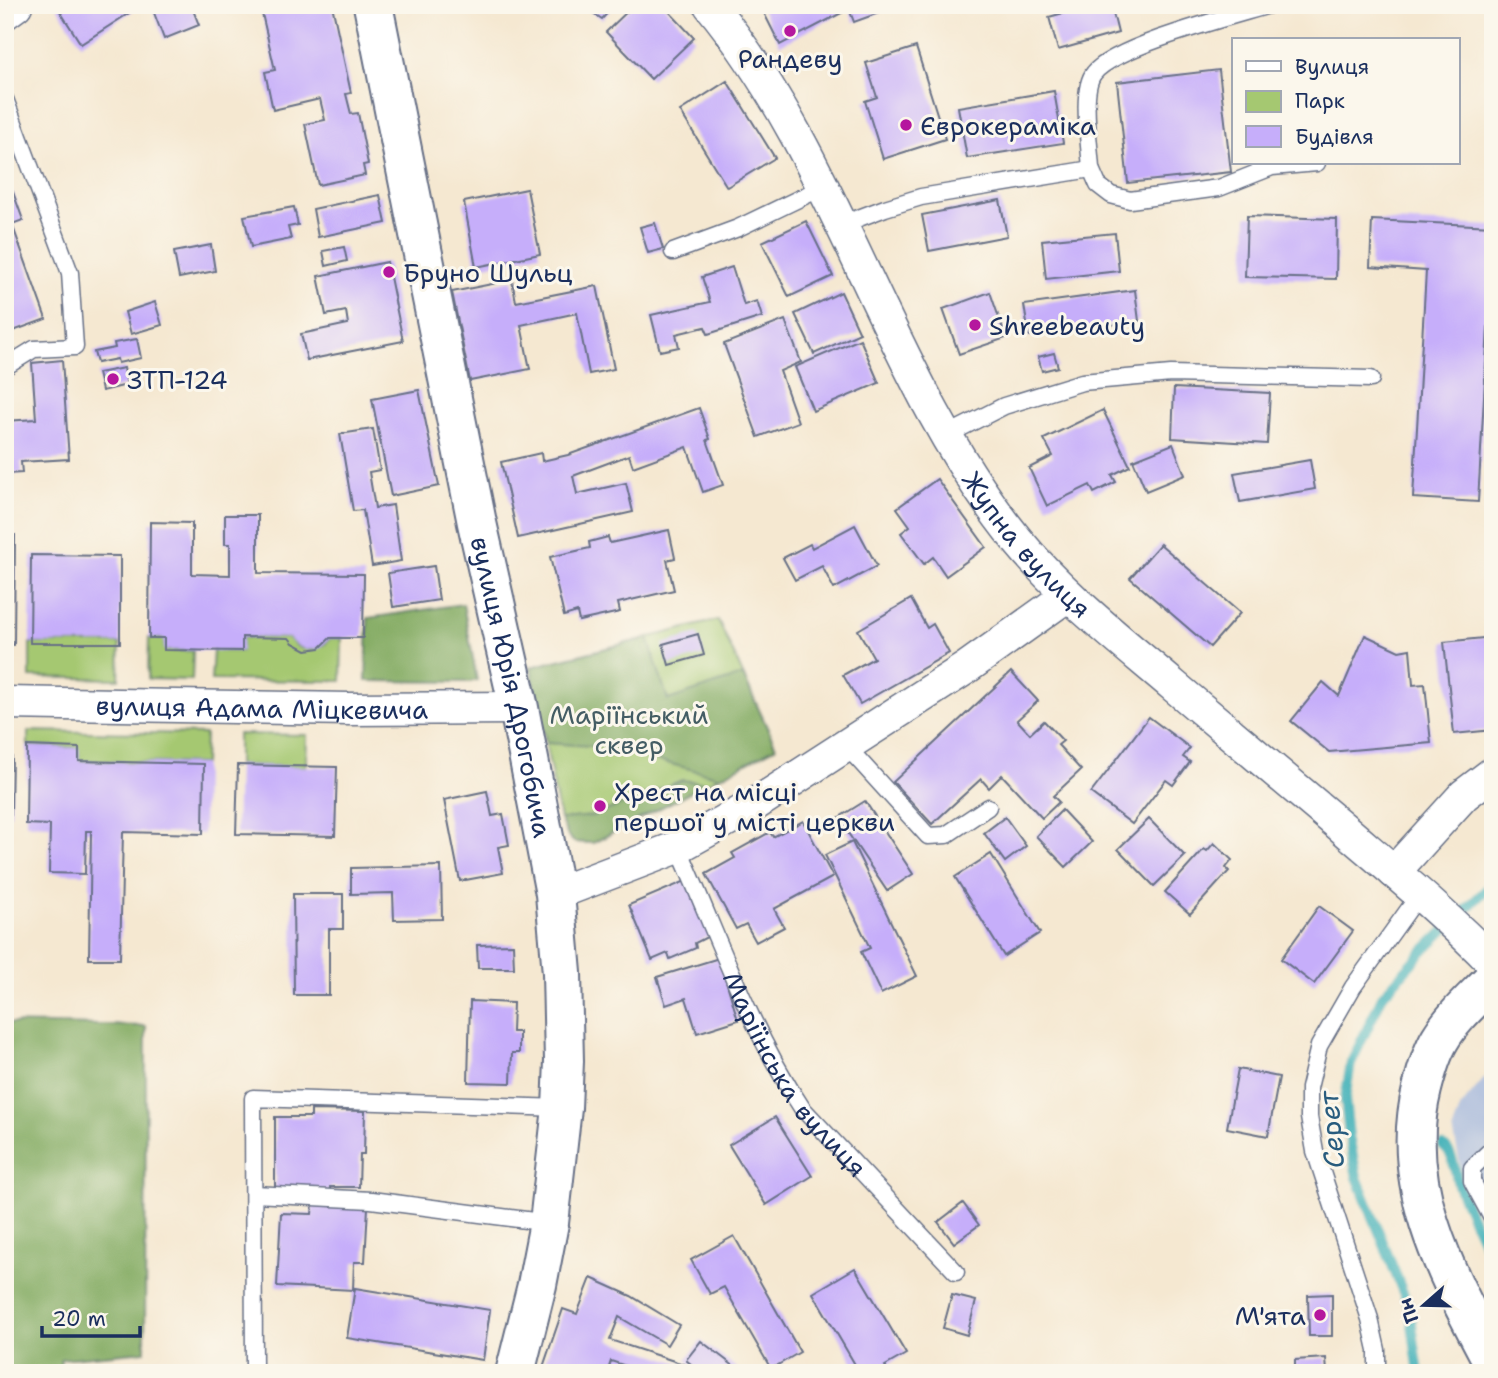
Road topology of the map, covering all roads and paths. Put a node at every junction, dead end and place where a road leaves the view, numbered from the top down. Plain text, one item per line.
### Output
1 (16, 5) edge
2 (373, 5) edge
3 (710, 5) edge
4 (1269, 5) edge
5 (5, 13) edge
6 (5, 99) edge
7 (1306, 164) edge
8 (1091, 169) junction
9 (823, 187) junction
10 (843, 224) junction
11 (673, 252) dead end
12 (5, 368) edge
13 (1371, 379) dead end
14 (945, 436) junction
15 (1068, 594) junction
16 (5, 703) edge
17 (519, 708) junction
18 (846, 747) junction
19 (1493, 773) edge
20 (988, 807) dead end
21 (678, 847) junction
22 (1394, 872) junction
23 (555, 894) junction
24 (1426, 901) junction
25 (1493, 963) edge
26 (1493, 979) edge
27 (562, 1108) junction
28 (1493, 1148) edge
29 (254, 1194) junction
30 (1493, 1220) edge
31 (549, 1223) junction
32 (956, 1272) dead end
33 (1493, 1362) edge
34 (254, 1373) edge
35 (515, 1373) edge
36 (1377, 1373) edge

1 - 5 street
2 - 17 street, вулиця Юрія Дрогобича
3 - 9 street, Жупна вулиця
4 - 8 lane
6 - 12 lane
7 - 8 lane
8 - 10 lane
9 - 10 street, Жупна вулиця
9 - 11 lane
10 - 14 street, Жупна вулиця
13 - 14 lane
14 - 15 street, Жупна вулиця
15 - 18 street
15 - 22 street, Жупна вулиця
16 - 17 street, вулиця Адама Міцкевича
17 - 23 street, вулиця Юрія Дрогобича
18 - 20 lane
18 - 21 street
19 - 22 street
21 - 23 street
21 - 32 lane, Маріїнська вулиця
22 - 24 street, Жупна вулиця
23 - 27 street, вулиця Юрія Дрогобича
24 - 25 street, Жупна вулиця
24 - 36 lane
26 - 33 street
27 - 29 lane
27 - 31 street, вулиця Юрія Дрогобича
28 - 30 lane
29 - 31 lane
29 - 34 lane
31 - 35 street, вулиця Юрія Дрогобича

